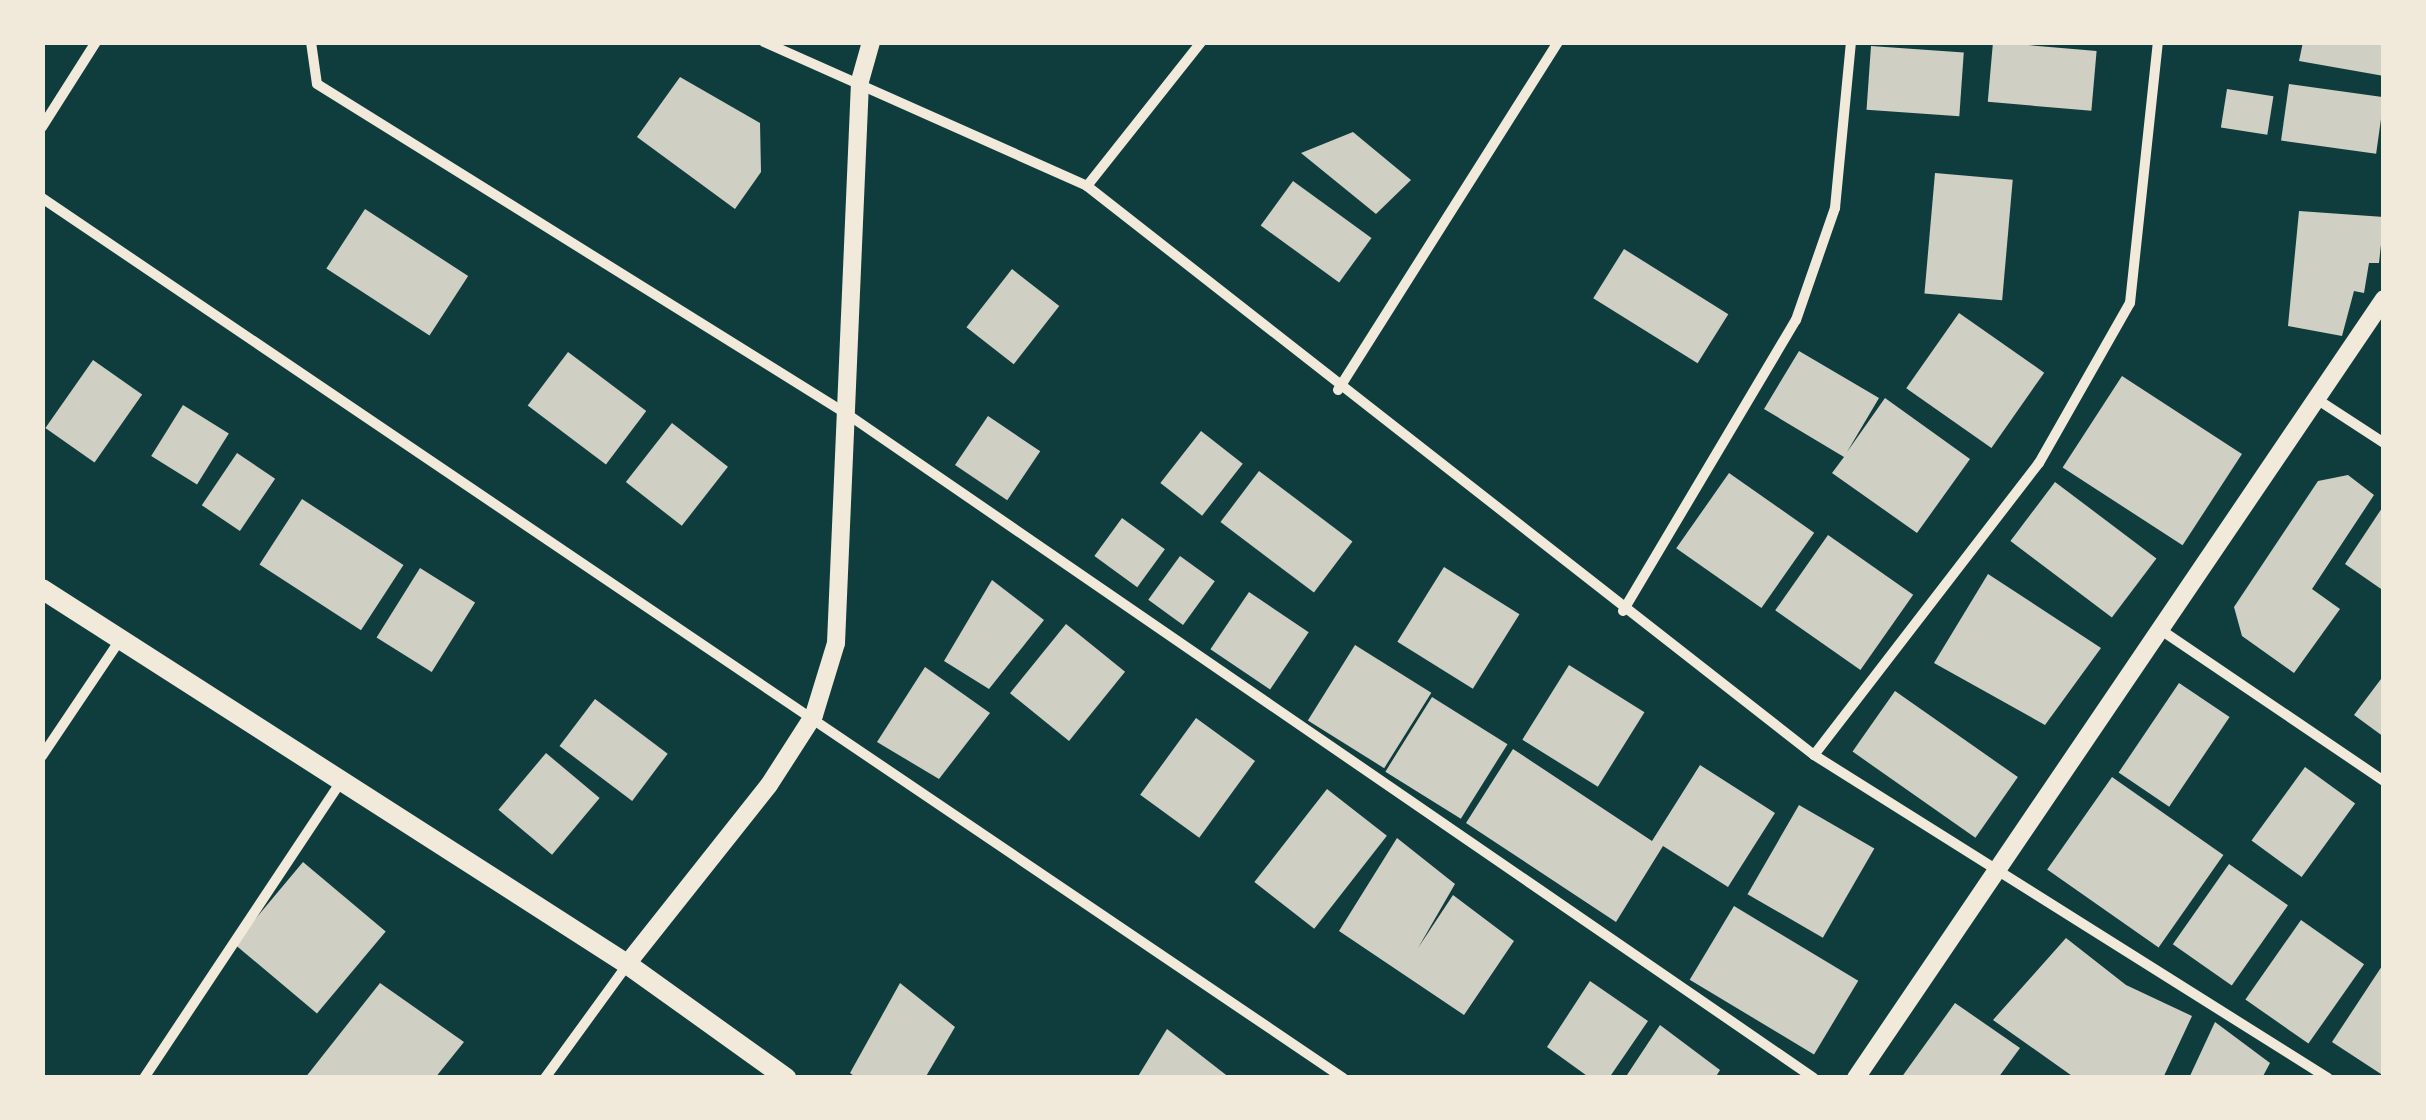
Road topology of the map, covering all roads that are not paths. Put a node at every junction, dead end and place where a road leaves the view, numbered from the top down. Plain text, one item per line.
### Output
1 (96, 42) edge
2 (311, 42) edge
3 (764, 42) edge
4 (871, 42) edge
5 (1201, 42) edge
6 (1558, 42) edge
7 (1851, 42) edge
8 (2158, 42) edge
9 (860, 82) junction
10 (42, 128) edge
11 (1087, 186) junction
12 (42, 198) edge
13 (2384, 298) edge
14 (1338, 390) junction
15 (2315, 398) junction
16 (850, 416) junction
17 (2384, 443) edge
18 (42, 589) edge
19 (1624, 611) junction
20 (2161, 630) junction
21 (120, 639) junction
22 (814, 715) junction
23 (1814, 755) junction
24 (42, 756) edge
25 (341, 781) junction
26 (2384, 781) edge
27 (2004, 870) junction
28 (627, 964) junction
29 (144, 1078) edge
30 (546, 1078) edge
31 (786, 1078) edge
32 (1343, 1078) edge
33 (1814, 1078) edge
34 (1856, 1078) edge
35 (2328, 1078) edge

1 - 10 street
2 - 16 street
3 - 9 street
4 - 9 street
5 - 11 street
6 - 14 street
7 - 19 street
8 - 23 street
9 - 11 street
9 - 16 street
11 - 14 street
12 - 22 street
13 - 15 street
14 - 19 street
15 - 17 street
15 - 20 street
16 - 22 street
16 - 33 street
18 - 21 main road
19 - 23 street
20 - 26 street
20 - 27 street
21 - 24 street
21 - 25 main road
22 - 28 street
22 - 32 street
23 - 27 street
25 - 28 main road
25 - 29 street
27 - 34 street
27 - 35 street
28 - 30 street
28 - 31 main road

